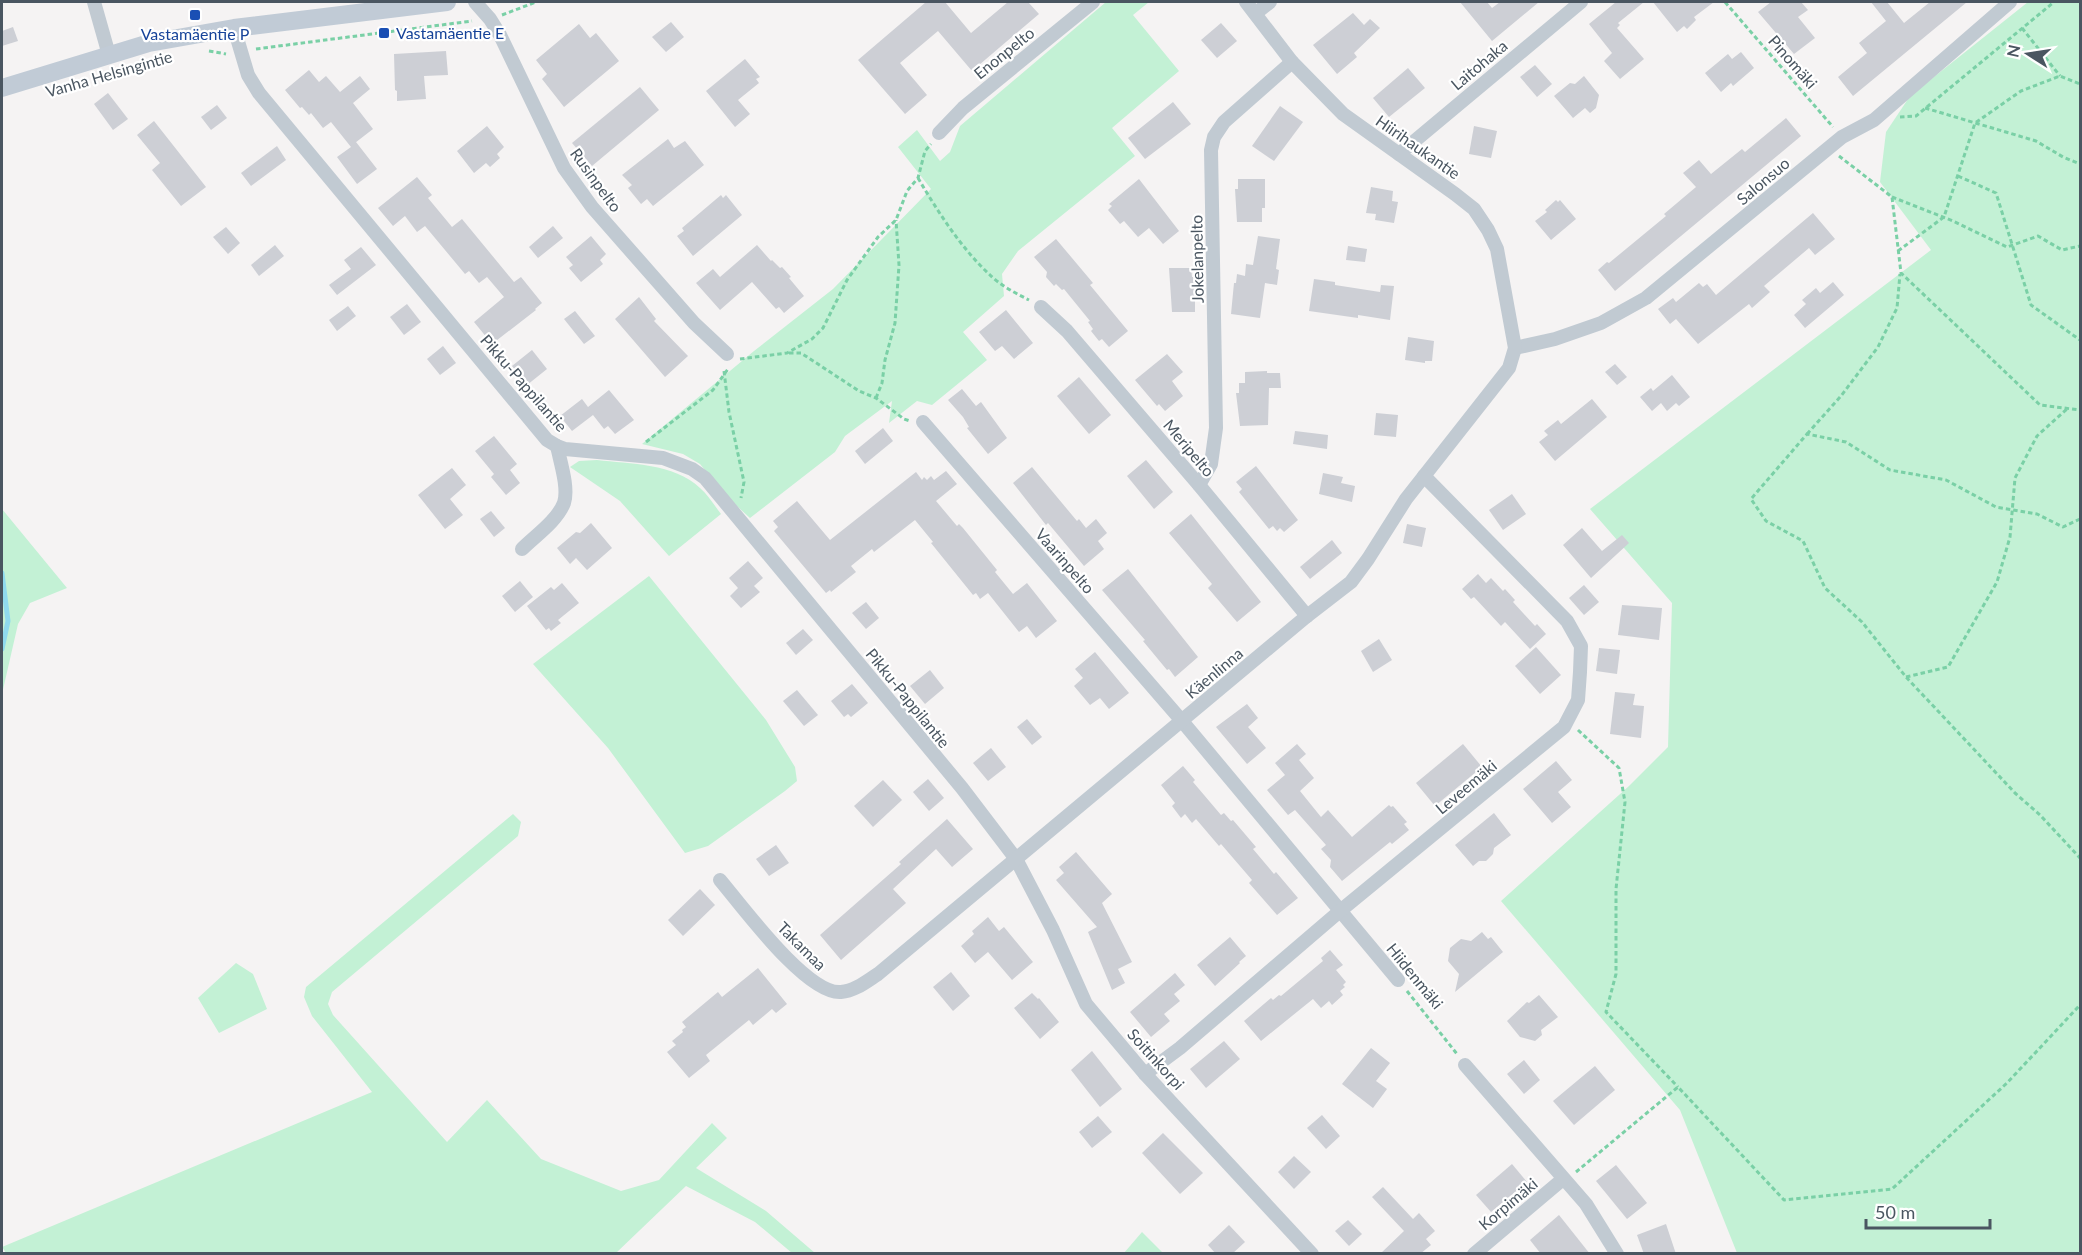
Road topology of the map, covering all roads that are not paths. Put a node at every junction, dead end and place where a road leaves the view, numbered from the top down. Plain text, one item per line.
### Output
1 (94, 2) edge
2 (447, 2) edge
3 (475, 2) edge
4 (1093, 2) edge
5 (1246, 2) edge
6 (1270, 2) edge
7 (1581, 2) edge
8 (2010, 2) edge
9 (1256, 13) junction
10 (234, 28) junction
11 (109, 55) junction
12 (1292, 62) junction
13 (2, 88) edge
14 (939, 134) road end
15 (1399, 154) junction
16 (1041, 307) road end
17 (1515, 348) junction
18 (727, 354) road end
19 (923, 422) road end
20 (557, 446) junction
21 (1424, 476) junction
22 (1199, 485) junction
23 (522, 549) dead end
24 (1307, 616) junction
25 (1182, 721) junction
26 (1016, 859) junction
27 (720, 880) dead end
28 (1340, 911) junction
29 (878, 974) joint
30 (1398, 980) road end
31 (1465, 1065) road end
32 (1145, 1074) junction
33 (1564, 1180) junction
34 (1312, 1254) edge
35 (1474, 1254) edge
36 (1617, 1254) edge

1 - 11 street
2 - 10 street, Vanha Helsingintie
3 - 18 street, Rusinpelto
4 - 14 street, Enonpelto
5 - 9 street, Hiirihaukantie
6 - 9 street
7 - 15 street, Laitohaka
8 - 17 street, Salonsuo
9 - 12 street, Hiirihaukantie
10 - 11 street, Vanha Helsingintie
10 - 20 street, Pikku-Pappilantie
11 - 13 street, Vanha Helsingintie
12 - 15 street, Hiirihaukantie
12 - 22 street, Jokelanpelto
15 - 17 street, Hiirihaukantie
16 - 22 street, Meripelto
17 - 21 street, Käenlinna
19 - 25 street, Vaarinpelto
20 - 23 street
20 - 26 street, Pikku-Pappilantie
21 - 24 street, Käenlinna
21 - 28 street, Leveemäki
22 - 24 street, Meripelto
24 - 25 street, Käenlinna
25 - 26 street, Käenlinna
25 - 28 street, Hiidenmäki
26 - 29 street, Käenlinna
26 - 32 street, Soitinkorpi
27 - 29 street, Takamaa
28 - 30 street, Hiidenmäki
28 - 32 street, Leveemäki
31 - 33 street
32 - 34 street, Soitinkorpi
33 - 35 street, Korpimäki
33 - 36 street

